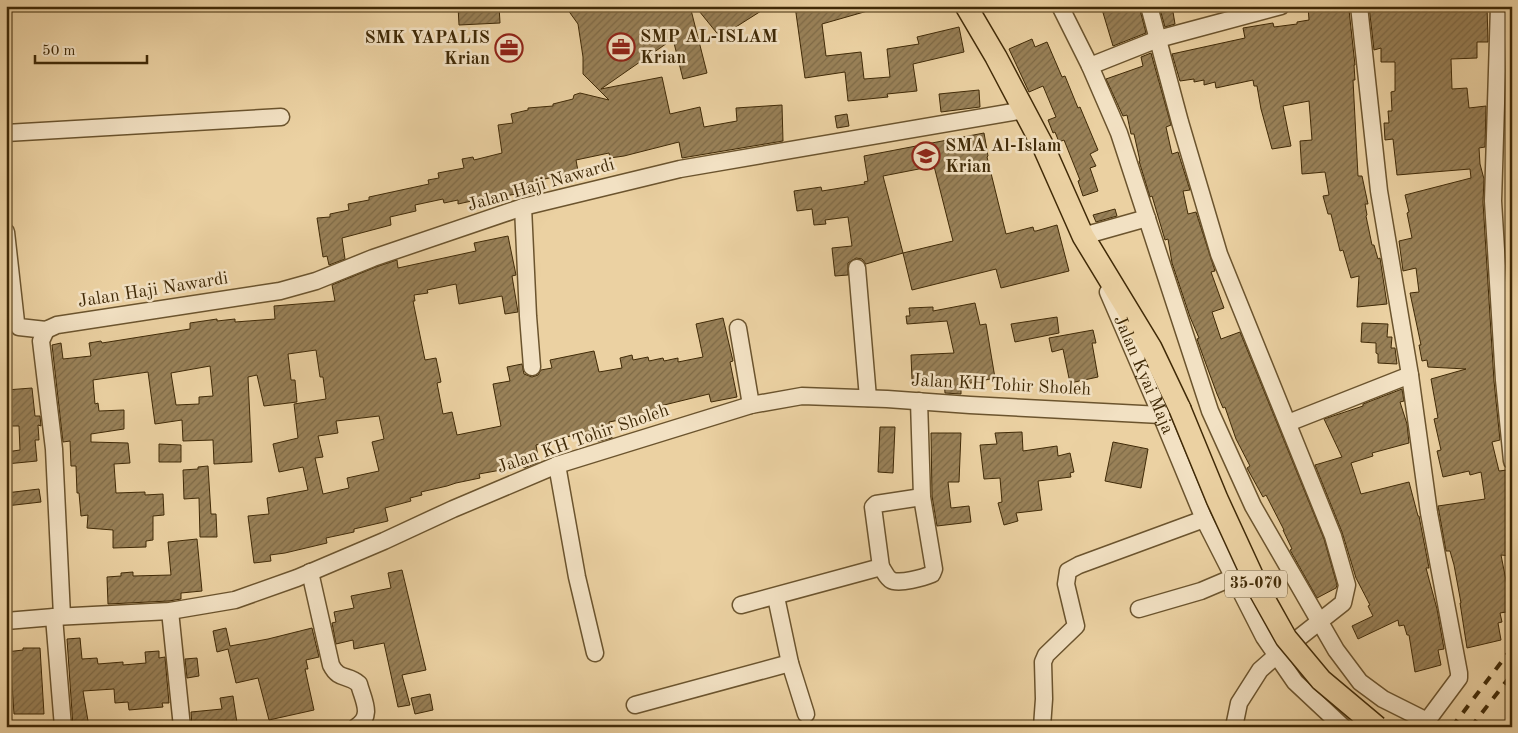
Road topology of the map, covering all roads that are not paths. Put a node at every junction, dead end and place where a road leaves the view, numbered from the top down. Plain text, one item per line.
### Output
1 (966, 6) edge
2 (1060, 6) edge
3 (1149, 6) edge
4 (1281, 6) edge
5 (1359, 6) edge
6 (1499, 6) edge
7 (1158, 38) junction
8 (1090, 66) junction
9 (1024, 110) junction
10 (282, 117) dead end
11 (6, 133) edge
12 (523, 206) junction
13 (1142, 219) junction
14 (6, 232) edge
15 (1087, 235) junction
16 (857, 268) dead end
17 (738, 328) dead end
18 (46, 330) junction
19 (532, 367) dead end
20 (1410, 375) junction
21 (868, 398) junction
22 (919, 401) junction
23 (751, 405) junction
24 (1171, 412) junction
25 (1288, 423) junction
26 (1512, 461) edge
27 (557, 465) junction
28 (922, 497) junction
29 (1204, 519) junction
30 (881, 567) junction
31 (310, 572) junction
32 (1234, 577) junction
33 (776, 597) junction
34 (741, 605) dead end
35 (1139, 609) dead end
36 (170, 611) junction
37 (58, 617) junction
38 (6, 621) edge
39 (1320, 621) junction
40 (1282, 651) junction
41 (595, 653) dead end
42 (790, 663) junction
43 (635, 705) dead end
44 (806, 714) dead end
45 (1423, 725) edge
46 (63, 727) edge
47 (182, 727) edge
48 (356, 727) edge
49 (1042, 727) edge
50 (1234, 727) edge
51 (1343, 727) edge
52 (1377, 727) edge

1 - 9 main road, 35-070
2 - 8 street
3 - 7 street
4 - 7 street
5 - 20 street
6 - 26 street
7 - 8 street
7 - 25 street
8 - 13 street
9 - 12 street, Jalan Haji Nawardi
9 - 15 main road, 35-070
10 - 11 street
12 - 18 street, Jalan Haji Nawardi
12 - 19 street
13 - 15 street
13 - 39 street
14 - 18 street
15 - 24 main road, 35-070
16 - 21 street
17 - 23 street
18 - 37 street
20 - 25 street
20 - 45 street
21 - 22 street, Jalan KH Tohir Sholeh
21 - 23 street, Jalan KH Tohir Sholeh
22 - 24 street, Jalan KH Tohir Sholeh
22 - 28 street
23 - 27 street, Jalan KH Tohir Sholeh
24 - 29 street, Jalan Kyai Maja
24 - 52 main road, 35-070, bridge
25 - 39 street
27 - 31 street, Jalan KH Tohir Sholeh
27 - 41 street
28 - 30 street
28 - 30 street
29 - 32 street, Jalan Kyai Maja
29 - 49 street
30 - 33 street
31 - 36 street, Jalan KH Tohir Sholeh
31 - 48 street
32 - 35 street
32 - 40 street, Jalan Kyai Maja
33 - 34 street
33 - 42 street
36 - 37 street, Jalan KH Tohir Sholeh
36 - 47 street
37 - 38 street, Jalan KH Tohir Sholeh
37 - 46 street
39 - 40 street
39 - 45 street
40 - 50 street
40 - 51 street, Jalan Kyai Maja
42 - 43 street
42 - 44 street

